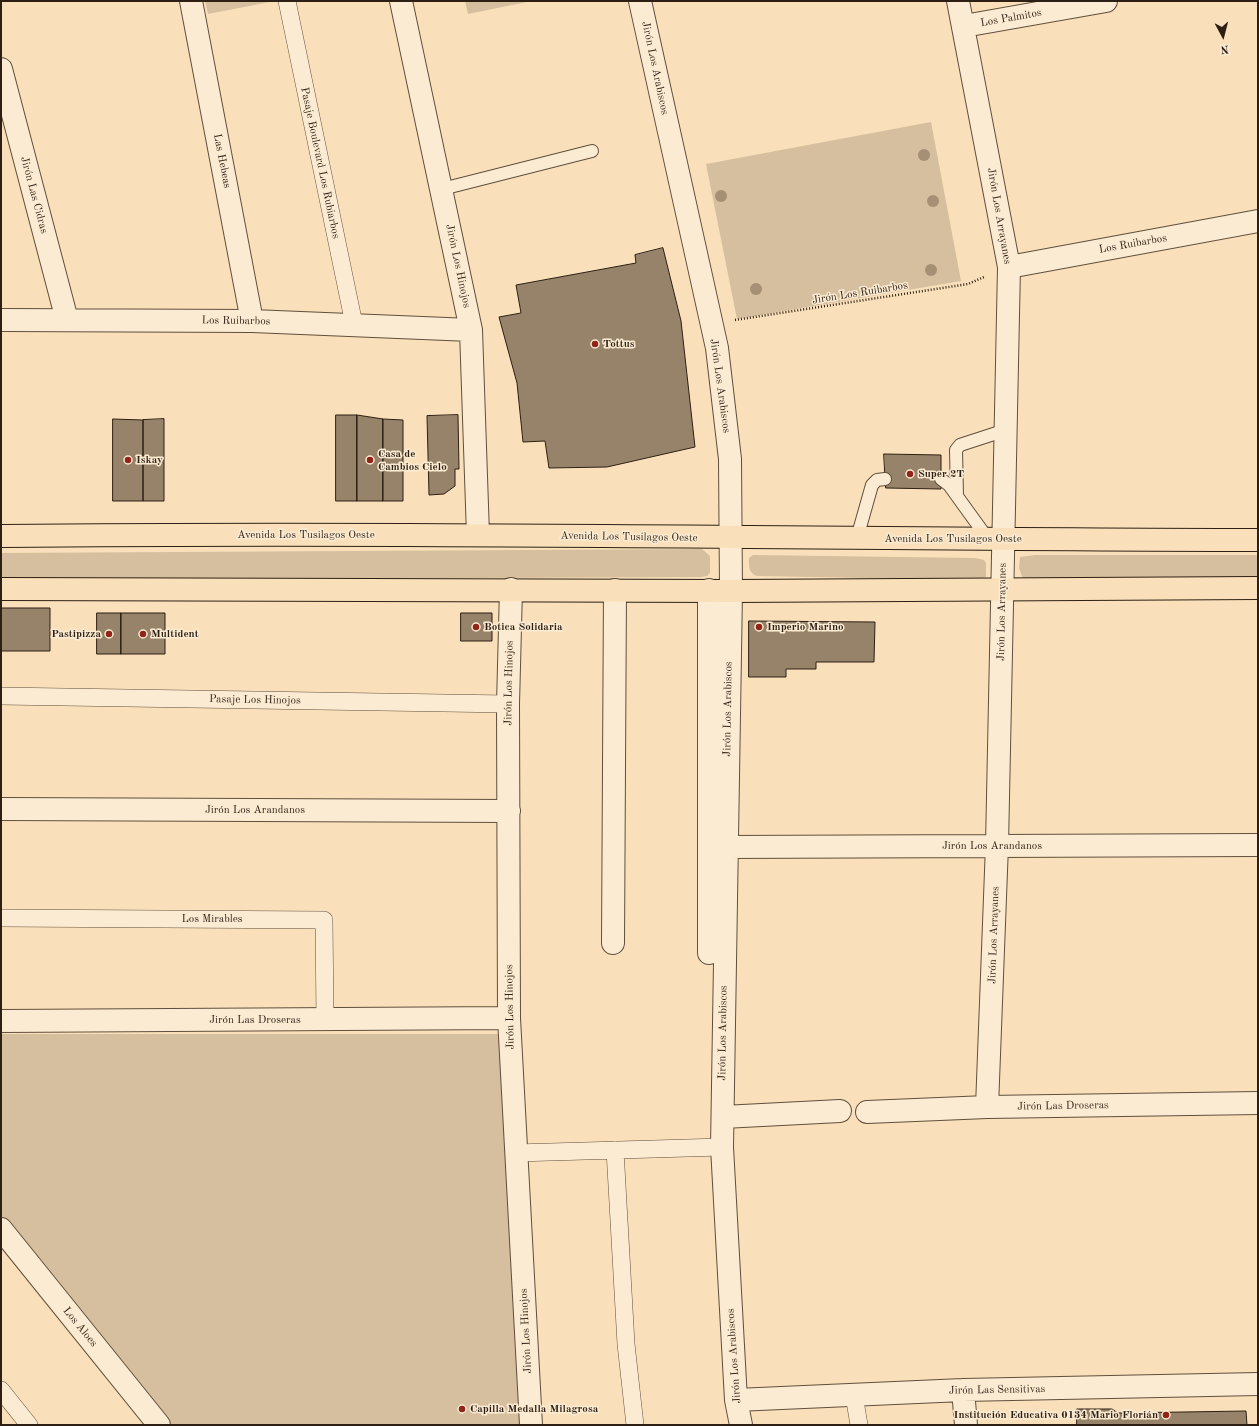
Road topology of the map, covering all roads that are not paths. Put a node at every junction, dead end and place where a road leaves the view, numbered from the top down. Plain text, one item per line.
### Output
1 (191, 1) edge
2 (286, 1) edge
3 (401, 1) edge
4 (640, 1) edge
5 (958, 1) edge
6 (1106, 1) edge
7 (964, 26) junction
8 (1, 69) edge
9 (592, 151) dead end
10 (442, 189) junction
11 (1258, 221) edge
12 (1009, 267) junction
13 (1, 320) edge
14 (67, 320) junction
15 (252, 321) junction
16 (354, 324) junction
17 (471, 330) junction
18 (1006, 430) junction
19 (885, 479) dead end
20 (941, 480) dead end
21 (957, 496) junction
22 (1, 536) edge
23 (478, 536) junction
24 (730, 538) junction
25 (856, 538) junction
26 (996, 539) junction
27 (1258, 540) edge
28 (1258, 588) edge
29 (1, 589) edge
30 (510, 589) junction
31 (615, 590) junction
32 (709, 590) junction
33 (1002, 590) junction
34 (731, 591) junction
35 (1, 696) edge
36 (508, 704) junction
37 (1, 809) edge
38 (509, 811) junction
39 (1258, 845) edge
40 (997, 846) junction
41 (725, 847) junction
42 (1, 918) edge
43 (613, 943) dead end
44 (509, 1018) junction
45 (325, 1020) junction
46 (1, 1021) edge
47 (1258, 1103) edge
48 (987, 1107) junction
49 (840, 1111) dead end
50 (867, 1112) dead end
51 (723, 1116) junction
52 (722, 1147) junction
53 (615, 1150) junction
54 (516, 1153) junction
55 (1, 1229) edge
56 (1258, 1384) edge
57 (1, 1390) edge
58 (963, 1390) junction
59 (854, 1395) junction
60 (736, 1400) junction
61 (29, 1425) edge
62 (159, 1425) edge
63 (531, 1425) edge
64 (635, 1425) edge
65 (741, 1425) edge
66 (859, 1425) edge
67 (966, 1425) edge

1 - 15 street, Las Hebeas
2 - 16 street, Pasaje Boulevard Los Rubiarbos
3 - 10 street, Jirón Los Hinojos
4 - 24 street, Jirón Los Arabiscos
5 - 7 street, Jirón Los Arrayanes
6 - 7 street, Los Palmitos
7 - 12 street, Jirón Los Arrayanes
8 - 14 street, Jirón Las Cidras
9 - 10 lane
10 - 17 street, Jirón Los Hinojos
11 - 12 street, Los Ruibarbos
12 - 18 street, Jirón Los Arrayanes
13 - 14 street, Los Ruibarbos
14 - 15 street, Los Ruibarbos
15 - 16 street, Los Ruibarbos
16 - 17 street, Los Ruibarbos
17 - 23 street, Jirón Los Hinojos
18 - 21 lane
18 - 26 street, Jirón Los Arrayanes
19 - 25 lane
20 - 21 lane
21 - 26 lane
22 - 23 main road, Avenida Los Tusilagos Oeste
23 - 24 main road, Avenida Los Tusilagos Oeste
24 - 25 main road, Avenida Los Tusilagos Oeste
24 - 34 street, Jirón Los Arabiscos
25 - 26 main road, Avenida Los Tusilagos Oeste
26 - 27 main road, Avenida Los Tusilagos Oeste
26 - 33 street, Jirón Los Arrayanes
28 - 33 main road
29 - 30 main road
30 - 31 main road
30 - 36 street, Jirón Los Hinojos
31 - 32 main road
31 - 43 street
32 - 34 main road
32 - 52 street
33 - 34 main road
33 - 40 street, Jirón Los Arrayanes
34 - 41 street, Jirón Los Arabiscos
35 - 36 street, Pasaje Los Hinojos
36 - 38 street, Jirón Los Hinojos
37 - 38 street, Jirón Los Arandanos
38 - 44 street, Jirón Los Hinojos
39 - 40 street, Jirón Los Arandanos
40 - 41 street, Jirón Los Arandanos
40 - 48 street, Jirón Los Arrayanes
41 - 51 street, Jirón Los Arabiscos
42 - 45 street, Los Mirables
44 - 45 street, Jirón Las Droseras
44 - 54 street, Jirón Los Hinojos
45 - 46 street, Jirón Las Droseras
47 - 48 street, Jirón Las Droseras
48 - 50 street, Jirón Las Droseras
49 - 51 street
51 - 52 street, Jirón Los Arabiscos
52 - 53 street
52 - 60 street, Jirón Los Arabiscos
53 - 54 street
53 - 64 street
54 - 63 street, Jirón Los Hinojos
55 - 62 street, Los Aloes
56 - 58 street, Jirón Las Sensitivas
57 - 61 street
58 - 59 street, Jirón Las Sensitivas
58 - 67 street
59 - 60 street, Jirón Las Sensitivas
59 - 66 street
60 - 65 street, Jirón Los Arabiscos

